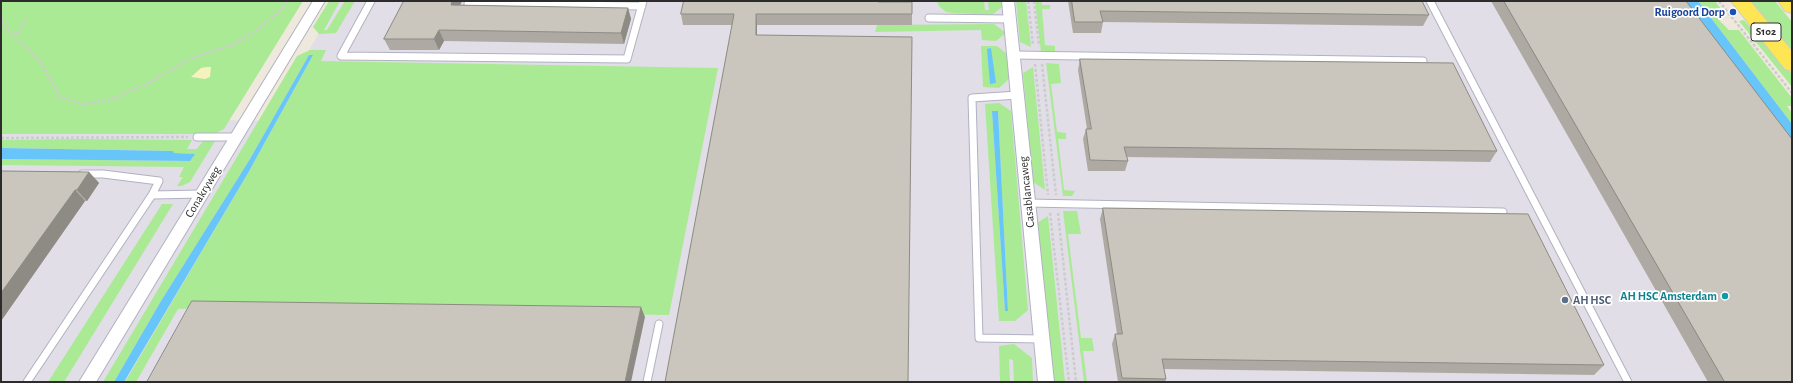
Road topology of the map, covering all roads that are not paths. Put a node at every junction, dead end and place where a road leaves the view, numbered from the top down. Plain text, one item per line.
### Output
1 (319, 1) edge
2 (371, 1) edge
3 (1008, 1) edge
4 (1430, 1) edge
5 (1740, 1) edge
6 (1787, 1) edge
7 (468, 4) edge
8 (643, 4) edge
9 (1792, 7) edge
10 (929, 18) dead end
11 (1010, 19) junction
12 (1014, 55) junction
13 (1424, 61) edge
14 (1792, 64) edge
15 (1018, 95) junction
16 (197, 137) road end
17 (236, 137) junction
18 (72, 174) edge
19 (202, 194) junction
20 (152, 195) junction
21 (1028, 203) junction
22 (1503, 212) edge
23 (659, 324) dead end
24 (1042, 339) junction
25 (27, 382) edge
26 (87, 382) edge
27 (647, 382) edge
28 (1046, 382) edge
29 (1628, 382) edge

1 - 17 street, Conakryweg
2 - 8 lane
3 - 11 street, Casablancaweg
4 - 29 lane
5 - 14 main road, S102
6 - 9 main road
7 - 8 lane
10 - 11 lane
11 - 12 street, Casablancaweg
12 - 13 lane
12 - 15 street, Casablancaweg
15 - 21 street, Casablancaweg
15 - 24 lane
16 - 17 lane
17 - 19 street, Conakryweg
18 - 20 lane
19 - 20 lane
19 - 26 street, Conakryweg
20 - 25 lane
21 - 22 lane
21 - 24 street, Casablancaweg
23 - 27 lane
24 - 28 street, Casablancaweg

